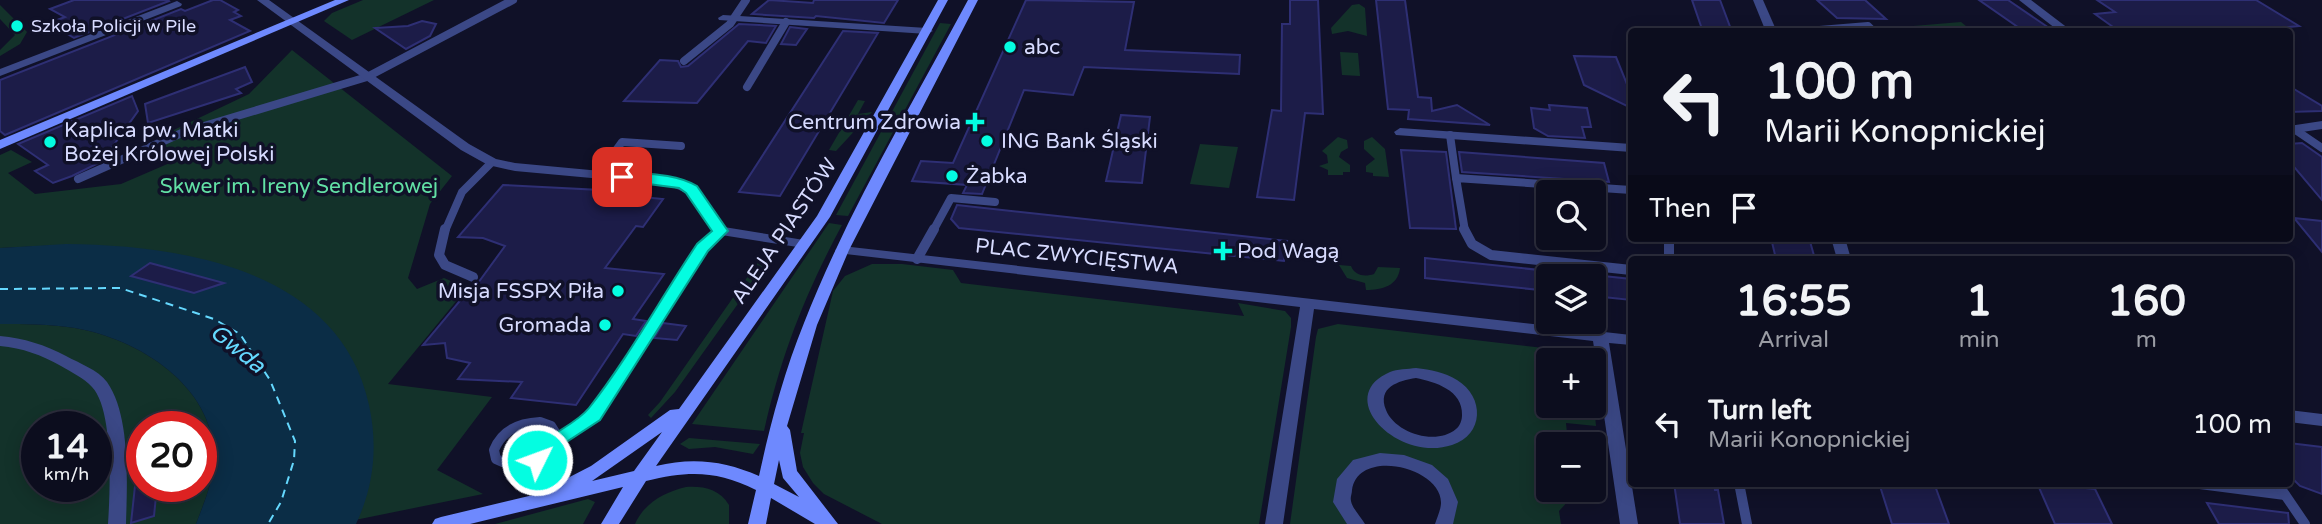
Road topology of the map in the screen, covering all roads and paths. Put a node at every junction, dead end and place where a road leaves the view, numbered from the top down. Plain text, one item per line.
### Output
1 (262, 0) edge
2 (344, 0) edge
3 (513, 0) edge
4 (746, 0) edge
5 (943, 0) edge
6 (972, 0) edge
7 (1758, 0) edge
8 (2024, 0) edge
9 (177, 4) dead end
10 (2048, 17) junction
11 (728, 18) junction
12 (2026, 19) dead end
13 (291, 22) junction
14 (786, 22) junction
15 (1770, 28) edge
16 (1844, 28) edge
17 (1870, 28) edge
18 (2063, 28) edge
19 (927, 31) junction
20 (684, 61) dead end
21 (0, 73) edge
22 (367, 77) junction
23 (747, 87) dead end
24 (2322, 125) edge
25 (2293, 129) edge
26 (2293, 130) edge
27 (1400, 132) dead end
28 (1450, 135) junction
29 (0, 145) edge
30 (681, 146) dead end
31 (1628, 148) edge
32 (2322, 148) edge
33 (492, 162) junction
34 (597, 174) junction
35 (1456, 178) junction
36 (78, 179) dead end
37 (1628, 190) edge
38 (995, 202) dead end
39 (720, 231) junction
40 (804, 244) junction
41 (842, 250) junction
42 (917, 259) junction
43 (1628, 270) edge
44 (473, 277) dead end
45 (1308, 303) junction
46 (1601, 336) junction
47 (1628, 340) edge
48 (0, 341) edge
49 (1401, 374) joint
50 (698, 394) junction
51 (785, 404) junction
52 (2293, 416) edge
53 (2322, 420) edge
54 (556, 440) junction
55 (642, 475) junction
56 (1740, 487) edge
57 (2223, 487) edge
58 (2280, 487) edge
59 (764, 488) junction
60 (2285, 495) junction
61 (512, 508) junction
62 (117, 524) edge
63 (441, 524) edge
64 (610, 524) edge
65 (757, 524) edge
66 (831, 524) edge
67 (1274, 524) edge
68 (1356, 524) edge
69 (1444, 524) edge
70 (1629, 524) edge
71 (1747, 524) edge
72 (2305, 524) edge

1 - 13 street
2 - 13 main road
3 - 22 lane
4 - 11 lane
5 - 19 main road, ALEJA PIASTÓW
6 - 41 main road
7 - 15 street
8 - 10 street
9 - 21 street
10 - 12 street
10 - 18 street
11 - 14 street
11 - 20 lane
13 - 22 street
13 - 29 main road
14 - 19 street
14 - 23 lane
16 - 17 lane
19 - 40 main road, ALEJA PIASTÓW
22 - 33 street
22 - 36 lane
24 - 25 street
26 - 32 lane
27 - 28 street
28 - 31 street
28 - 35 lane
30 - 34 lane
33 - 34 street
33 - 44 lane
34 - 39 street
35 - 37 lane
35 - 43 lane
38 - 42 lane
39 - 40 street
39 - 54 lane
40 - 50 main road, ALEJA PIASTÓW
41 - 42 street, PLAC ZWYCIĘSTWA
41 - 51 main road
42 - 45 street, PLAC ZWYCIĘSTWA
45 - 46 street, PLAC ZWYCIĘSTWA
45 - 67 street
46 - 47 street, PLAC ZWYCIĘSTWA
46 - 70 street
48 - 62 street
49 - 49 street
50 - 55 main road, ALEJA PIASTÓW
50 - 61 main road
51 - 59 main road
51 - 66 main road
52 - 53 street
54 - 54 lane
55 - 59 main road
55 - 61 main road
55 - 64 main road, ALEJA PIASTÓW
56 - 71 lane
57 - 60 lane
58 - 60 lane
59 - 65 main road
59 - 66 main road
60 - 72 lane
61 - 63 main road
68 - 69 street

